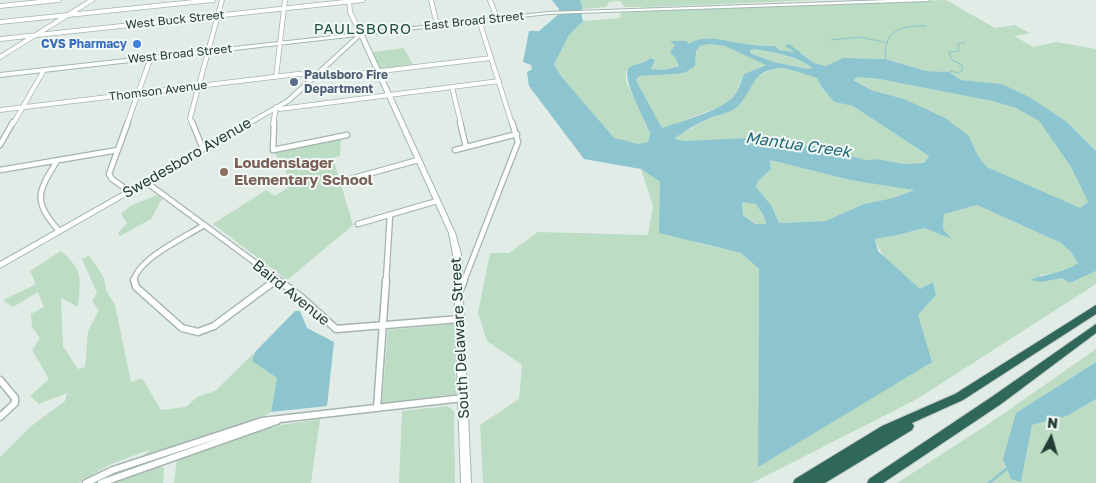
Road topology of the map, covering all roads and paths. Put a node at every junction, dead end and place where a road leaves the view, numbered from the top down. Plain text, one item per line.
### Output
1 (20, 0) edge
2 (58, 0) edge
3 (92, 0) edge
4 (213, 0) edge
5 (222, 0) edge
6 (285, 0) edge
7 (363, 0) edge
8 (431, 0) edge
9 (490, 0) edge
10 (928, 0) edge
11 (349, 1) edge
12 (17, 4) junction
13 (0, 6) edge
14 (284, 8) junction
15 (68, 15) junction
16 (218, 16) junction
17 (497, 18) junction
18 (479, 20) junction
19 (0, 22) edge
20 (437, 25) junction
21 (361, 34) junction
22 (36, 35) junction
23 (0, 39) edge
24 (280, 43) junction
25 (209, 51) junction
26 (0, 57) edge
27 (151, 57) junction
28 (491, 58) junction
29 (44, 70) junction
30 (379, 72) junction
31 (0, 74) edge
32 (316, 76) junction
33 (276, 77) junction
34 (498, 80) junction
35 (200, 86) junction
36 (452, 87) junction
37 (139, 93) junction
38 (389, 95) junction
39 (279, 105) junction
40 (22, 107) junction
41 (0, 110) edge
42 (517, 134) junction
43 (347, 135) dead end
44 (0, 145) edge
45 (466, 147) junction
46 (203, 149) junction
47 (118, 150) junction
48 (455, 150) dead end
49 (418, 160) junction
50 (57, 161) junction
51 (0, 170) edge
52 (343, 181) dead end
53 (146, 182) junction
54 (129, 191) junction
55 (437, 201) junction
56 (390, 216) junction
57 (358, 224) dead end
58 (204, 225) junction
59 (60, 231) junction
60 (0, 265) edge
61 (277, 279) junction
62 (460, 289) junction
63 (1096, 309) edge
64 (460, 319) junction
65 (381, 327) junction
66 (1096, 328) edge
67 (0, 380) edge
68 (463, 398) junction
69 (377, 408) junction
70 (934, 410) junction
71 (0, 418) edge
72 (285, 418) junction
73 (86, 483) edge
74 (101, 483) edge
75 (466, 483) edge
76 (799, 483) edge
77 (814, 483) edge
78 (873, 483) edge

1 - 12 street
2 - 12 street
3 - 15 street
4 - 15 street
5 - 16 street
6 - 14 street
7 - 11 street, West Buck Street
8 - 20 street
9 - 17 street
10 - 17 main road, East Broad Street
11 - 14 street, West Buck Street
11 - 21 street
12 - 13 street
14 - 16 street, West Buck Street
14 - 24 street
15 - 19 street
15 - 22 street
16 - 22 street, West Buck Street
16 - 25 street
17 - 18 main road, East Broad Street
18 - 20 main road, East Broad Street
18 - 28 street
20 - 21 main road, East Broad Street
21 - 24 main road, West Broad Street
21 - 30 main road, South Delaware Street
21 - 32 main road, Swedesboro Avenue
22 - 23 street, West Buck Street
22 - 26 street
24 - 25 main road, West Broad Street
24 - 33 street
25 - 27 main road, West Broad Street
25 - 35 street
27 - 29 main road, West Broad Street
27 - 37 street
28 - 30 street, Thomson Avenue
28 - 34 street
29 - 31 main road, West Broad Street
29 - 40 street
30 - 32 street, Thomson Avenue
30 - 38 main road, South Delaware Street
32 - 33 street, Thomson Avenue
32 - 39 main road, Swedesboro Avenue
33 - 35 street, Thomson Avenue
34 - 36 street
34 - 42 street
35 - 37 street, Thomson Avenue
35 - 46 street
36 - 38 street
36 - 45 street
37 - 40 street, Thomson Avenue
37 - 47 street
38 - 39 street
38 - 49 main road, South Delaware Street
39 - 43 street
39 - 46 main road, Swedesboro Avenue
40 - 41 street, Thomson Avenue
40 - 44 street
42 - 45 street
42 - 62 street
45 - 48 street
46 - 53 main road, Swedesboro Avenue
47 - 50 street
47 - 54 street
49 - 52 street
49 - 55 main road, South Delaware Street
50 - 51 street
50 - 59 street
53 - 54 main road, Swedesboro Avenue
53 - 58 street, Baird Avenue
54 - 59 main road, Swedesboro Avenue
55 - 56 street
55 - 62 main road, South Delaware Street
56 - 57 street
56 - 65 street
58 - 61 street, Baird Avenue
58 - 61 street
59 - 60 main road, Swedesboro Avenue
61 - 65 street, Baird Avenue
62 - 64 main road, South Delaware Street
63 - 70 highway
64 - 65 street, Baird Avenue
64 - 68 main road, South Delaware Street
65 - 69 street
66 - 78 highway
67 - 71 street
68 - 69 street
68 - 75 main road, South Delaware Street
69 - 72 street
70 - 76 highway
70 - 77 highway
72 - 73 street
72 - 74 street

